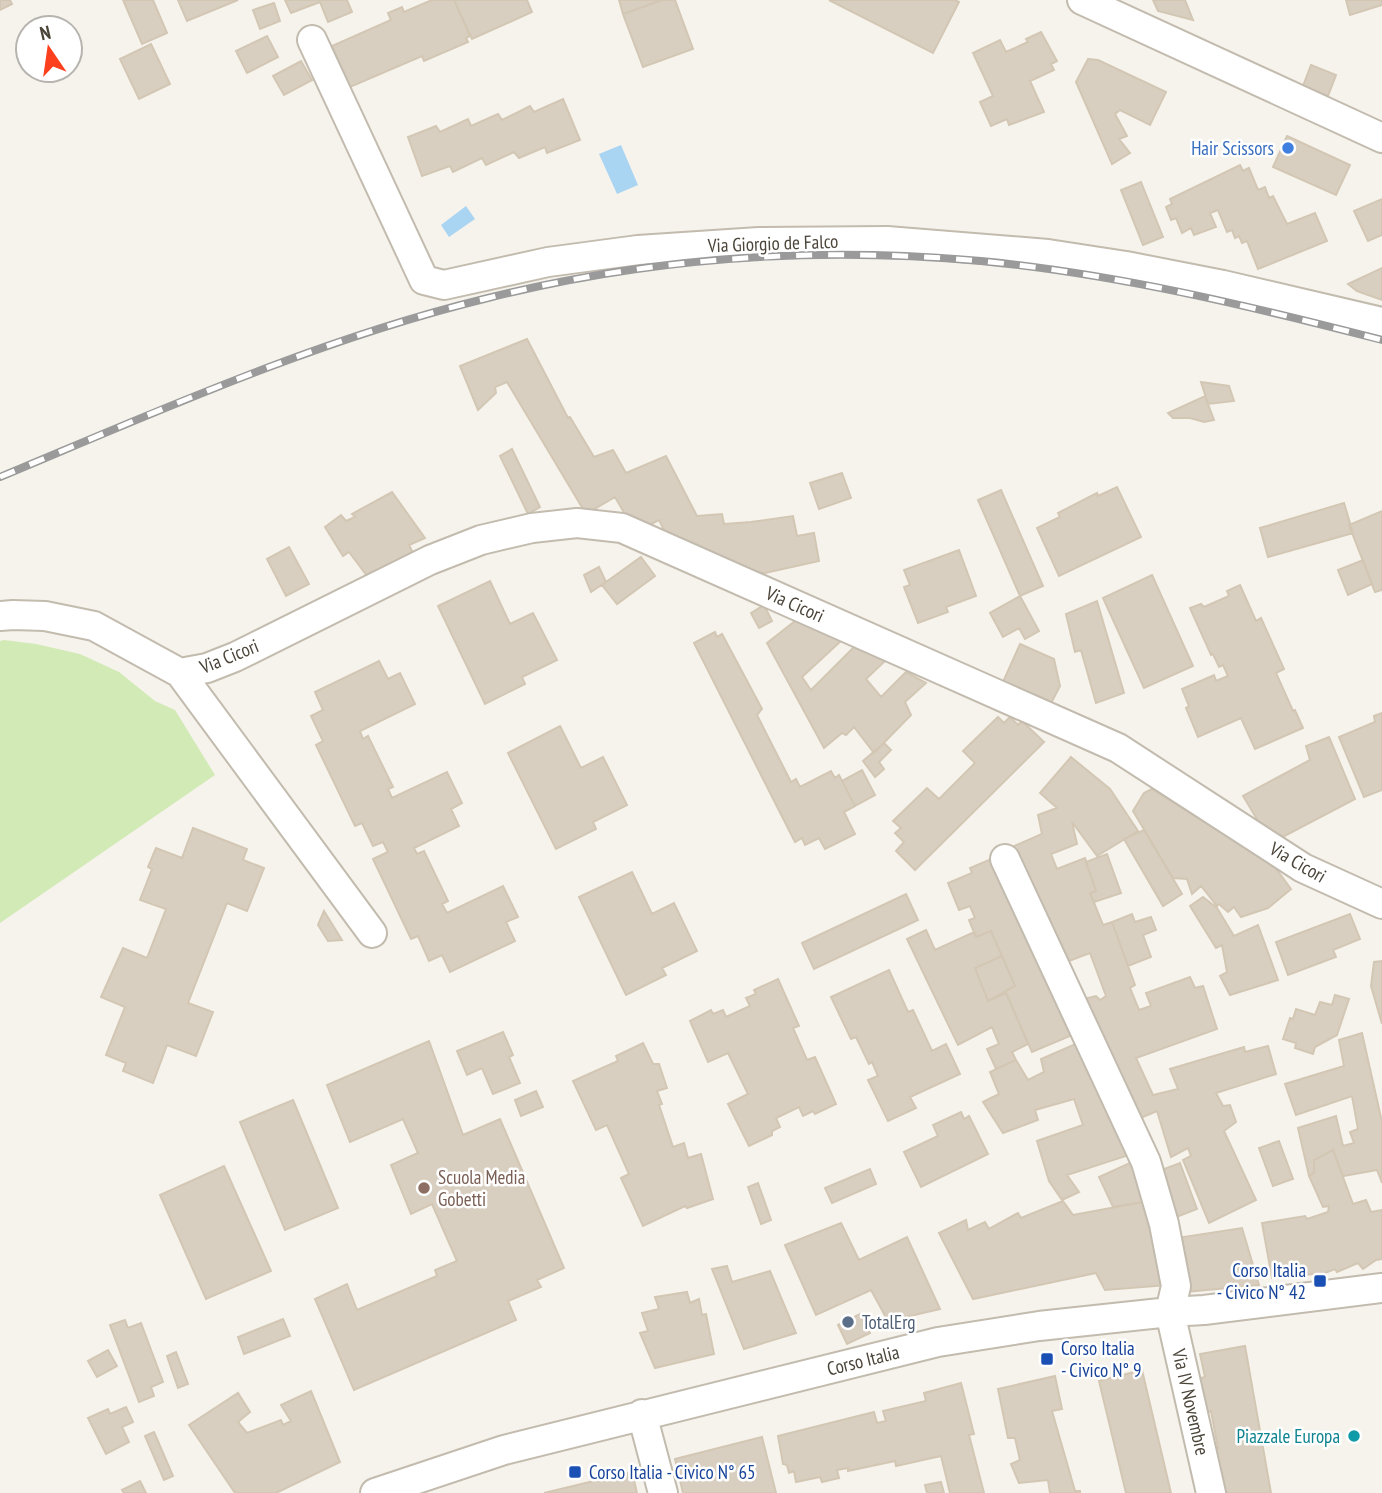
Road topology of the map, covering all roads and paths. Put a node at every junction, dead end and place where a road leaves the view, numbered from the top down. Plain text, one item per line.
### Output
1 (1082, 0) edge
2 (312, 40) dead end
3 (1382, 138) edge
4 (1382, 322) edge
5 (0, 617) edge
6 (180, 673) junction
7 (1005, 859) dead end
8 (1382, 904) edge
9 (372, 933) dead end
10 (1372, 1289) edge
11 (1170, 1312) junction
12 (642, 1414) junction
13 (375, 1493) edge
14 (663, 1493) edge
15 (1211, 1493) edge

1 - 3 street
2 - 4 street, Via Giorgio de Falco
5 - 6 street
6 - 8 street, Via Cicori
6 - 9 street
7 - 11 street
10 - 11 street, Corso Italia
11 - 12 street, Corso Italia
11 - 15 street, Via IV Novembre
12 - 13 street, Corso Italia
12 - 14 street

